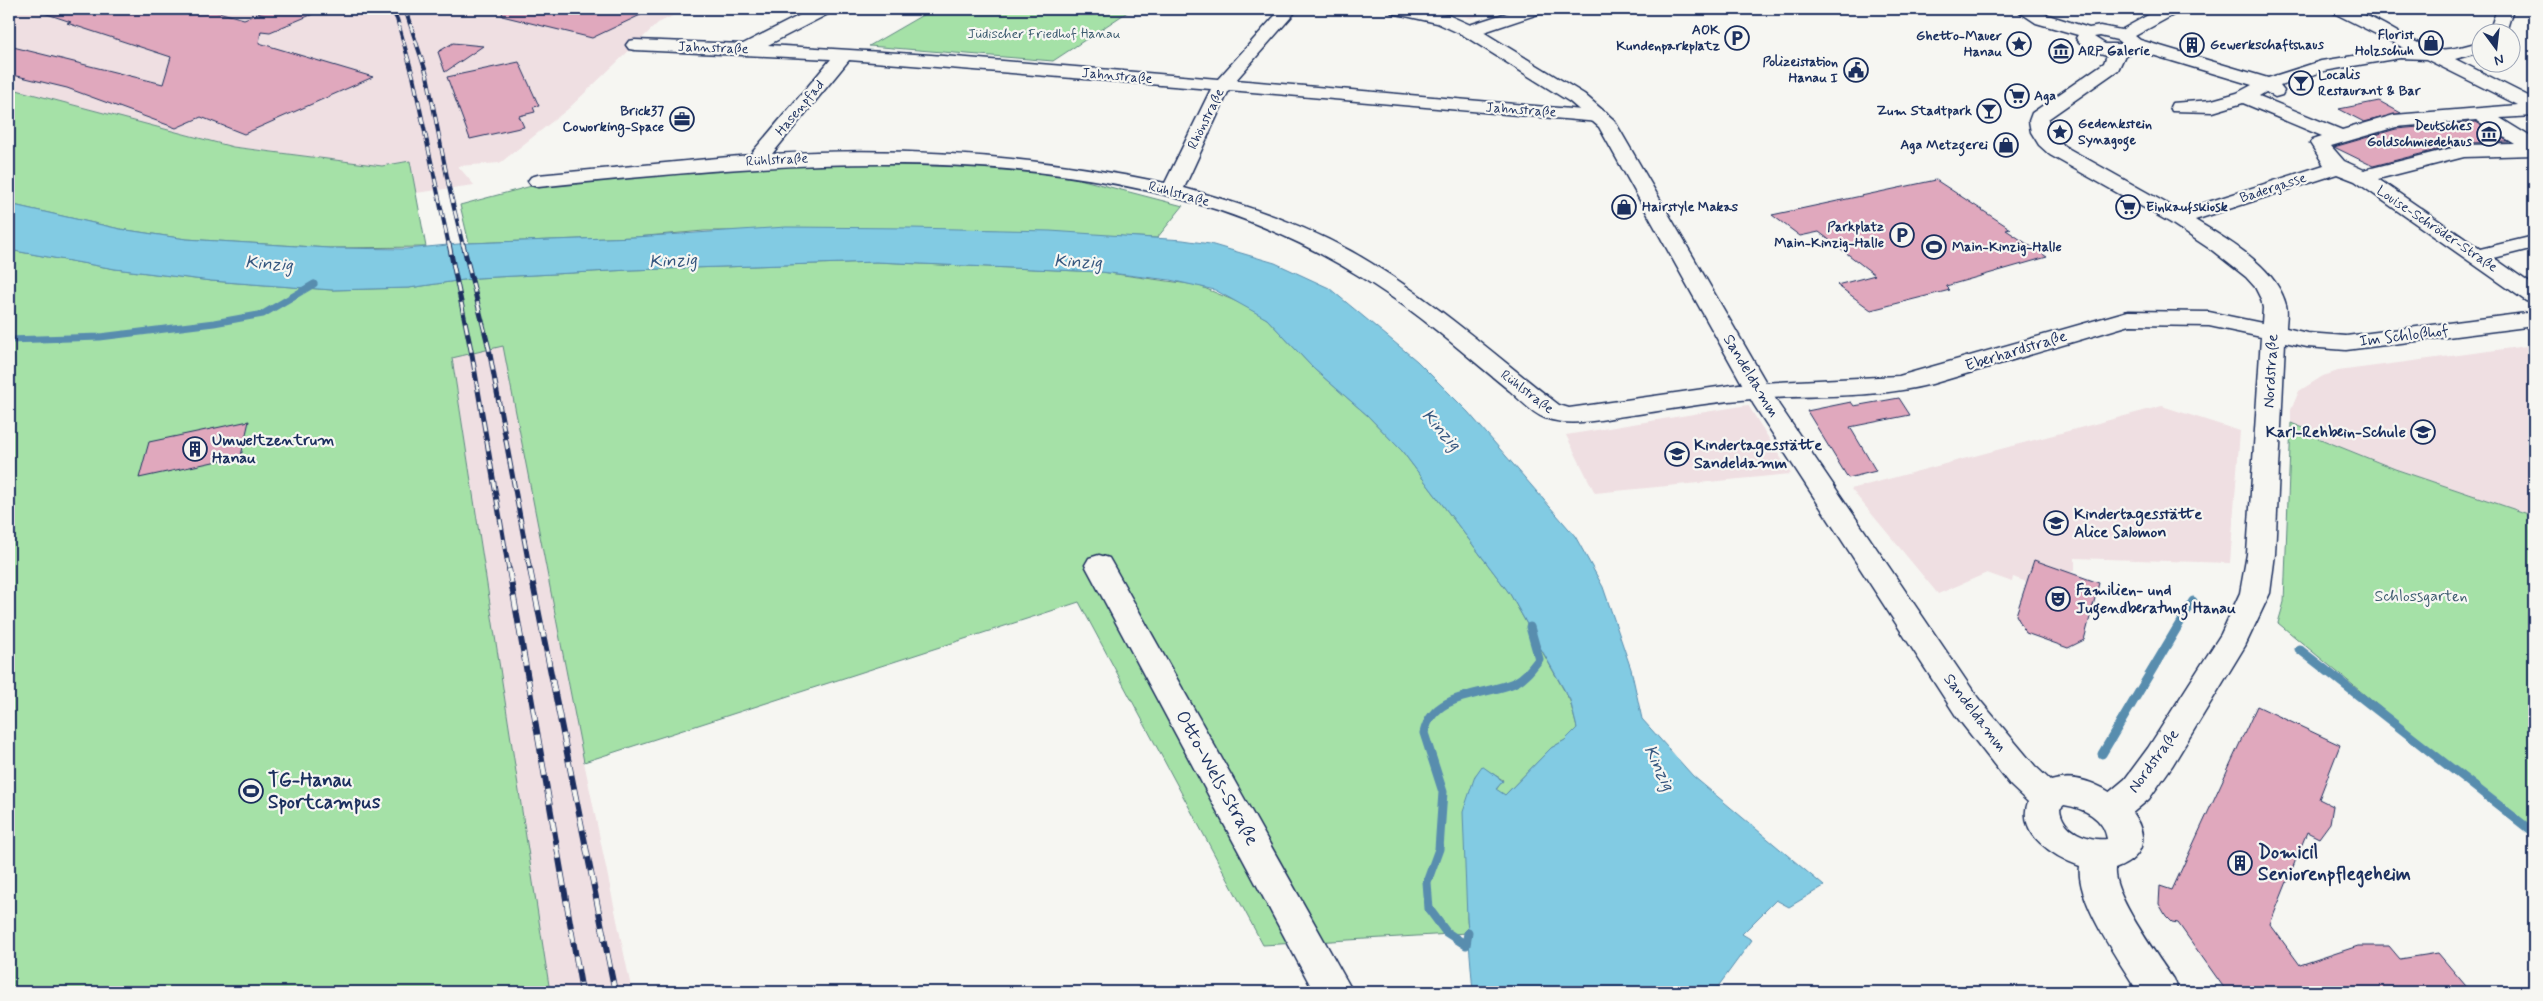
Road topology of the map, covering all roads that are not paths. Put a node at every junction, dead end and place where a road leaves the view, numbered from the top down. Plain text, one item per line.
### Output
1 (824, 9) edge
2 (1290, 9) edge
3 (1398, 9) edge
4 (1535, 9) edge
5 (2171, 9) edge
6 (2340, 9) edge
7 (2505, 9) edge
8 (2029, 12) edge
9 (2501, 22) edge
10 (1470, 31) junction
11 (2125, 43) junction
12 (635, 45) dead end
13 (748, 49) junction
14 (2470, 50) edge
15 (2429, 53) junction
16 (844, 54) junction
17 (1222, 85) junction
18 (2272, 88) junction
19 (2244, 98) junction
20 (2178, 107) dead end
21 (2534, 108) edge
22 (2479, 114) junction
23 (1599, 116) junction
24 (2339, 136) junction
25 (2534, 148) edge
26 (756, 161) junction
27 (2338, 167) junction
28 (2362, 177) junction
29 (538, 181) dead end
30 (1172, 191) junction
31 (2179, 218) junction
32 (2534, 242) edge
33 (2477, 256) junction
34 (2534, 296) edge
35 (2534, 319) edge
36 (2274, 332) junction
37 (1758, 390) junction
38 (1099, 564) dead end
39 (2046, 798) junction
40 (2112, 810) junction
41 (2099, 855) junction
42 (1334, 992) edge
43 (2159, 992) edge

1 - 13 street
2 - 17 street, Rhönstraße
3 - 10 street, Sandeldamm
4 - 10 street
5 - 11 street
6 - 15 street
7 - 9 street
8 - 11 street
10 - 23 street, Sandeldamm
11 - 18 street
11 - 31 street, Nordstraße
12 - 13 street, Jahnstraße
13 - 16 street, Jahnstraße
14 - 15 street
15 - 18 street
15 - 21 street
16 - 17 street, Jahnstraße
16 - 26 street, Hasenpfad
17 - 23 street, Jahnstraße
17 - 30 street, Rhönstraße
18 - 19 street
19 - 20 street
19 - 24 street
21 - 22 street
22 - 24 street
22 - 25 street
23 - 37 street, Sandeldamm
24 - 27 street
25 - 28 street
26 - 29 street, Rühlstraße
26 - 30 street, Rühlstraße
27 - 28 street, Louise-Schröder-Straße
27 - 31 street, Badergasse
28 - 33 street, Louise-Schröder-Straße
30 - 37 street, Rühlstraße
31 - 36 street, Nordstraße
32 - 33 street
33 - 34 street, Louise-Schröder-Straße
35 - 36 street, Im Schloßhof
36 - 37 street, Eberhardstraße
36 - 40 street, Nordstraße
37 - 39 street, Sandeldamm
38 - 42 street, Otto-Wels-Straße
39 - 40 street
39 - 41 street
40 - 41 street
41 - 43 street

